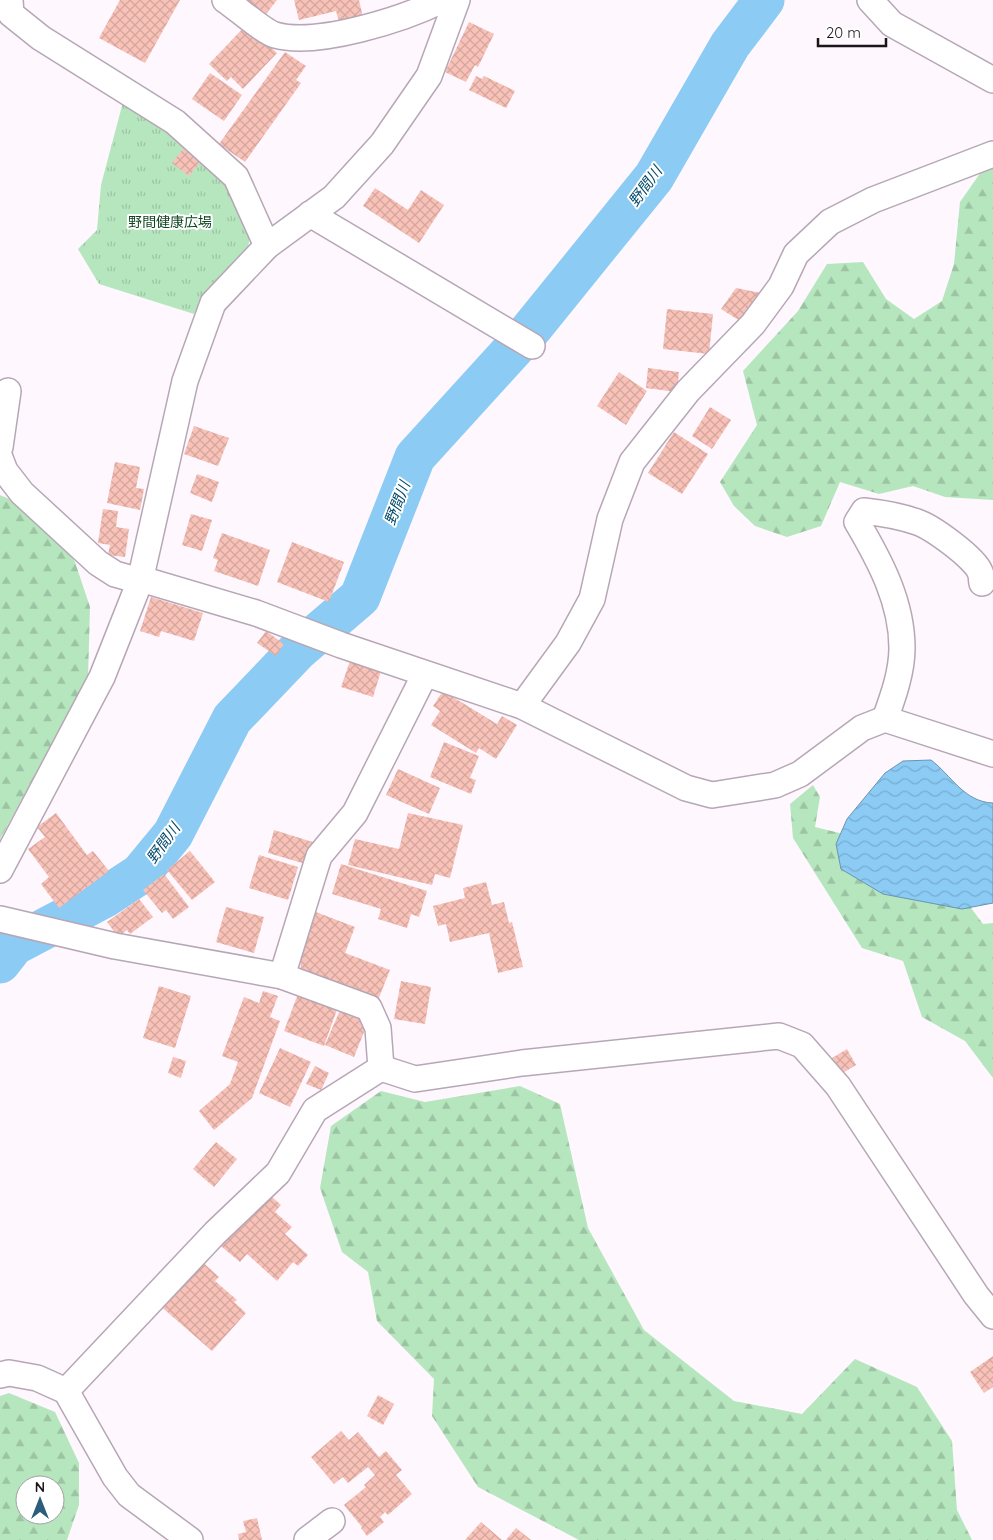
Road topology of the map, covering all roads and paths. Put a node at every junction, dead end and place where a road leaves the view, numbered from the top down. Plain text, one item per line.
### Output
1 (10, 0) edge
2 (225, 0) edge
3 (442, 0) edge
4 (457, 0) edge
5 (870, 0) edge
6 (993, 80) edge
7 (993, 154) edge
8 (310, 214) junction
9 (267, 246) junction
10 (532, 346) dead end
11 (8, 390) dead end
12 (0, 447) edge
13 (0, 458) edge
14 (140, 580) junction
15 (982, 583) dead end
16 (425, 674) junction
17 (522, 706) junction
18 (886, 719) junction
19 (993, 754) edge
20 (0, 870) edge
21 (0, 920) edge
22 (282, 976) junction
23 (381, 1068) junction
24 (993, 1316) edge
25 (0, 1374) edge
26 (66, 1391) junction
27 (332, 1521) dead end
28 (190, 1540) edge
29 (307, 1540) edge

1 - 9 street
2 - 3 street
4 - 8 street
5 - 6 street
7 - 17 street
8 - 9 street
8 - 10 street
9 - 14 street
11 - 12 street
13 - 14 street
14 - 16 street
14 - 20 street
15 - 18 street
16 - 17 street
16 - 22 street
17 - 18 street
18 - 19 street
21 - 22 street
22 - 23 street
23 - 24 street
23 - 26 street
25 - 26 street
26 - 28 street
27 - 29 street

